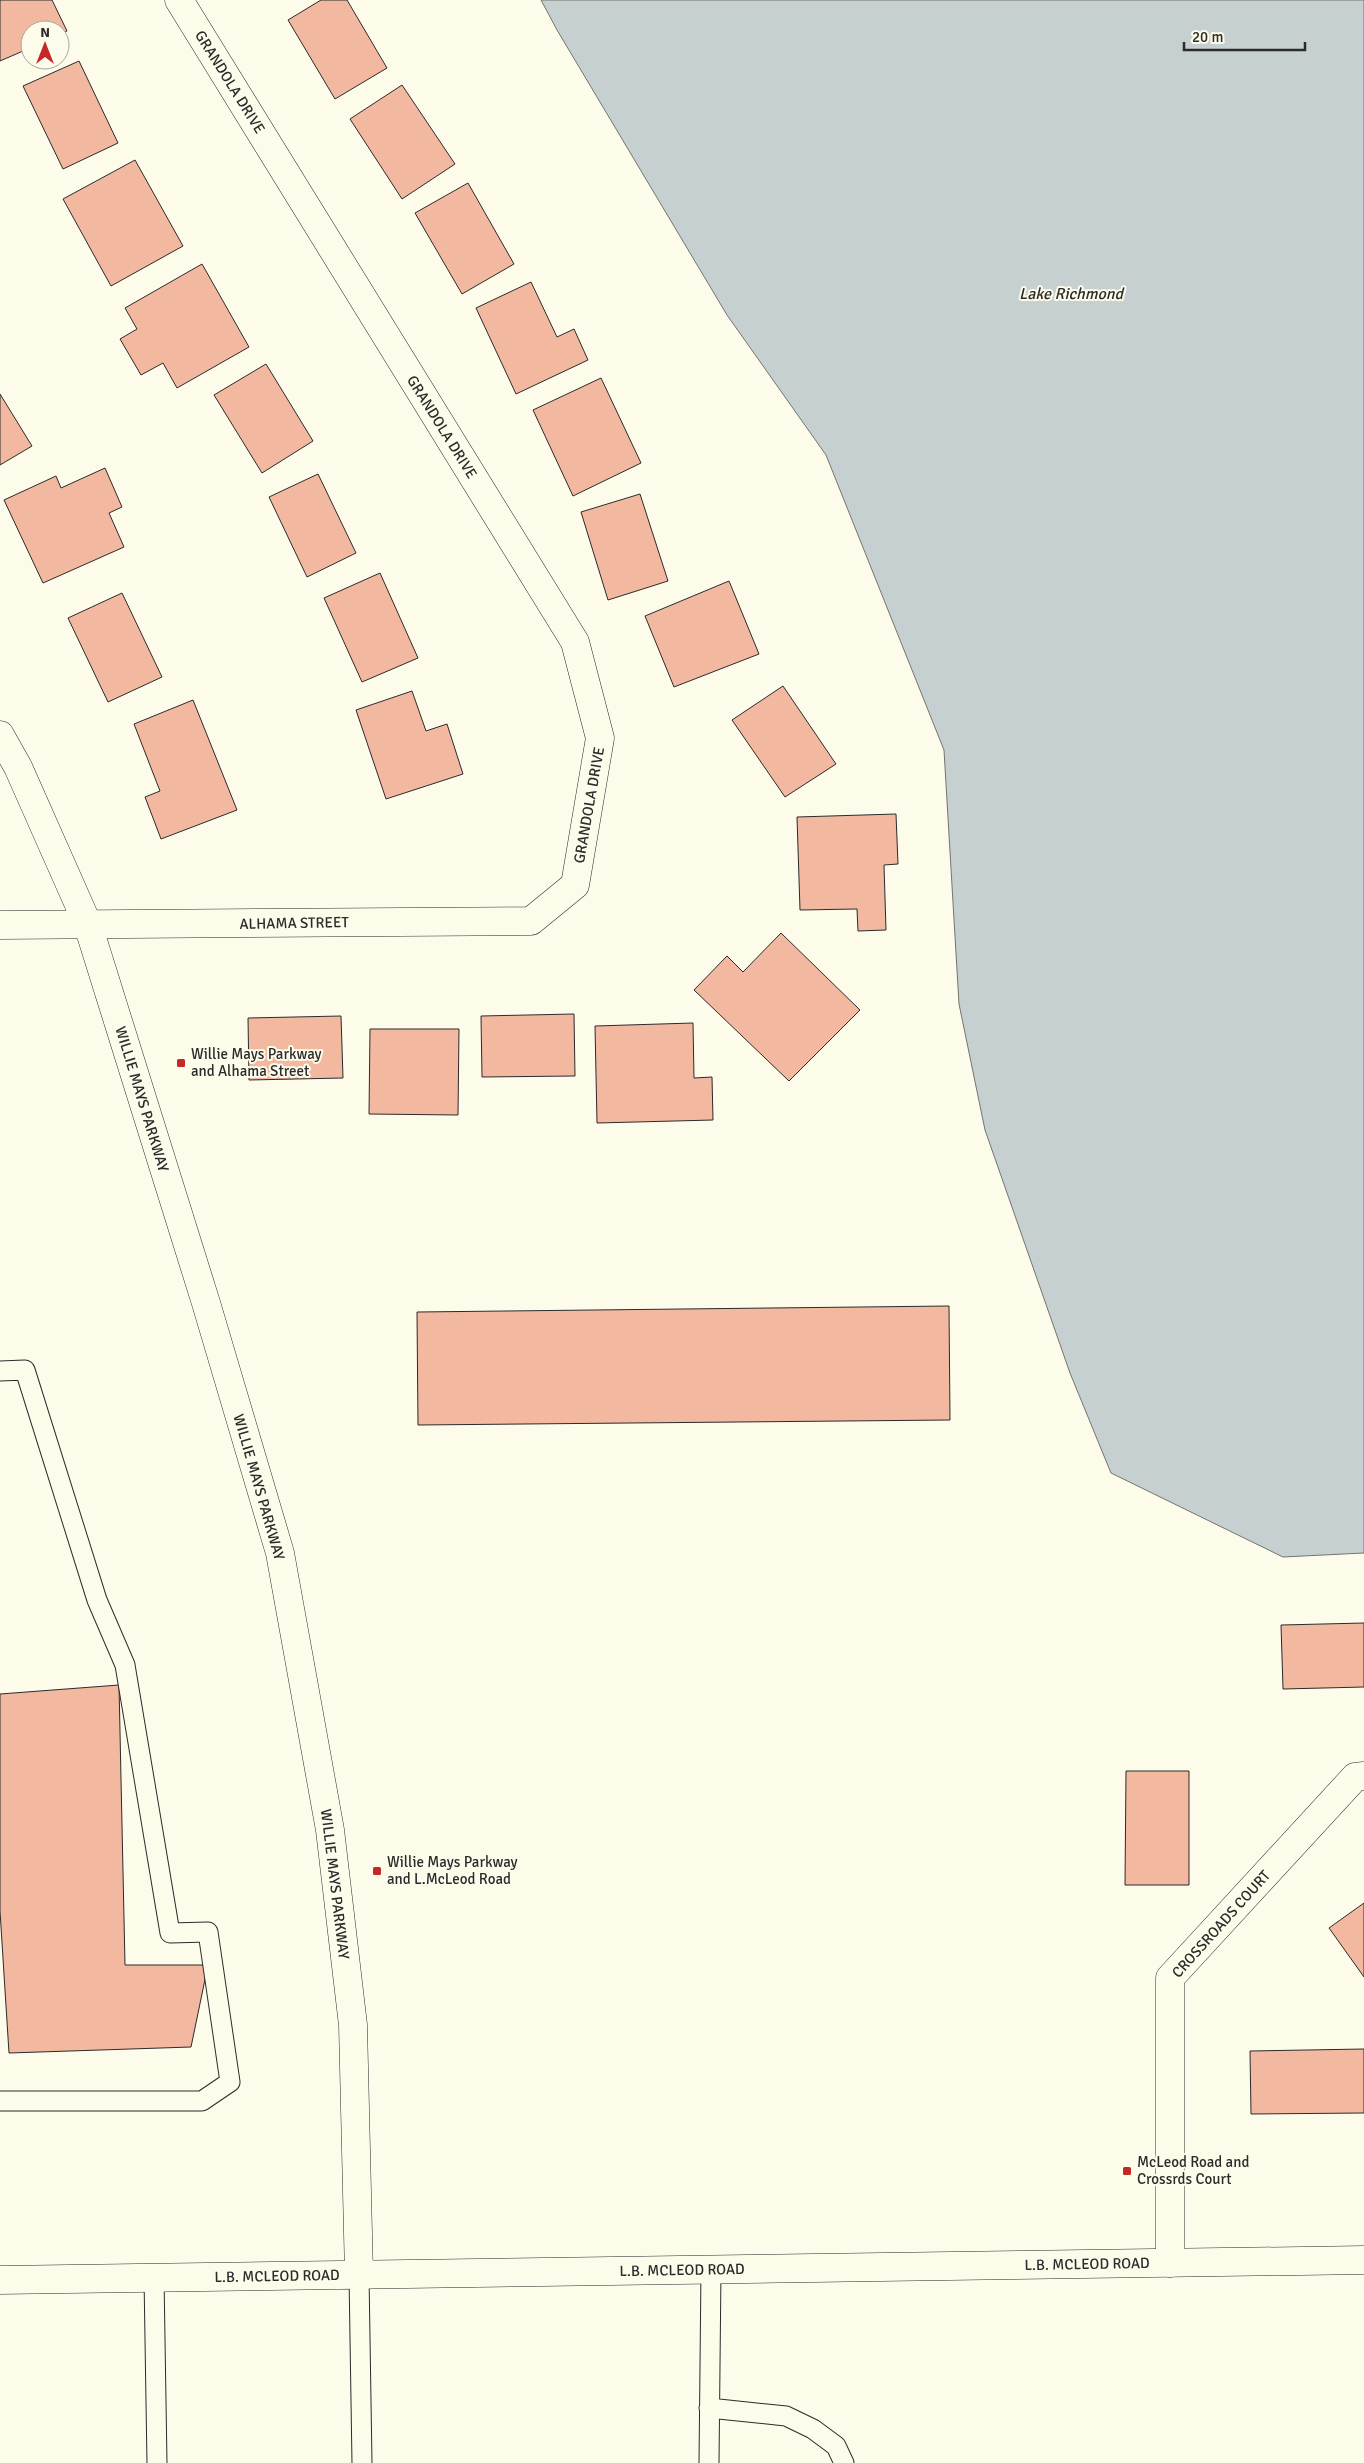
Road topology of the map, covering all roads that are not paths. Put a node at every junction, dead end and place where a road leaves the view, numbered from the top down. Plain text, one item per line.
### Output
1 (179, 0) edge
2 (0, 735) edge
3 (575, 885) joint
4 (0, 925) edge
5 (88, 925) junction
6 (0, 1370) edge
7 (1364, 1776) edge
8 (0, 2101) edge
9 (1364, 2260) edge
10 (1170, 2262) junction
11 (711, 2269) junction
12 (359, 2275) junction
13 (154, 2277) junction
14 (0, 2280) edge
15 (709, 2408) junction
16 (158, 2463) edge
17 (362, 2463) edge
18 (708, 2463) edge
19 (844, 2463) edge

1 - 3 street, GRANDOLA DRIVE
2 - 5 street, WILLIE MAYS PARKWAY
3 - 5 street, ALHAMA STREET
4 - 5 street, ALHAMA STREET
5 - 12 street, WILLIE MAYS PARKWAY
6 - 8 lane
7 - 10 street, CROSSROADS COURT
9 - 10 street, L.B. MCLEOD ROAD
10 - 11 street, L.B. MCLEOD ROAD
11 - 12 street, L.B. MCLEOD ROAD
11 - 15 lane
12 - 13 street, L.B. MCLEOD ROAD
12 - 17 lane
13 - 14 street, L.B. MCLEOD ROAD
13 - 16 lane
15 - 18 lane
15 - 19 lane

